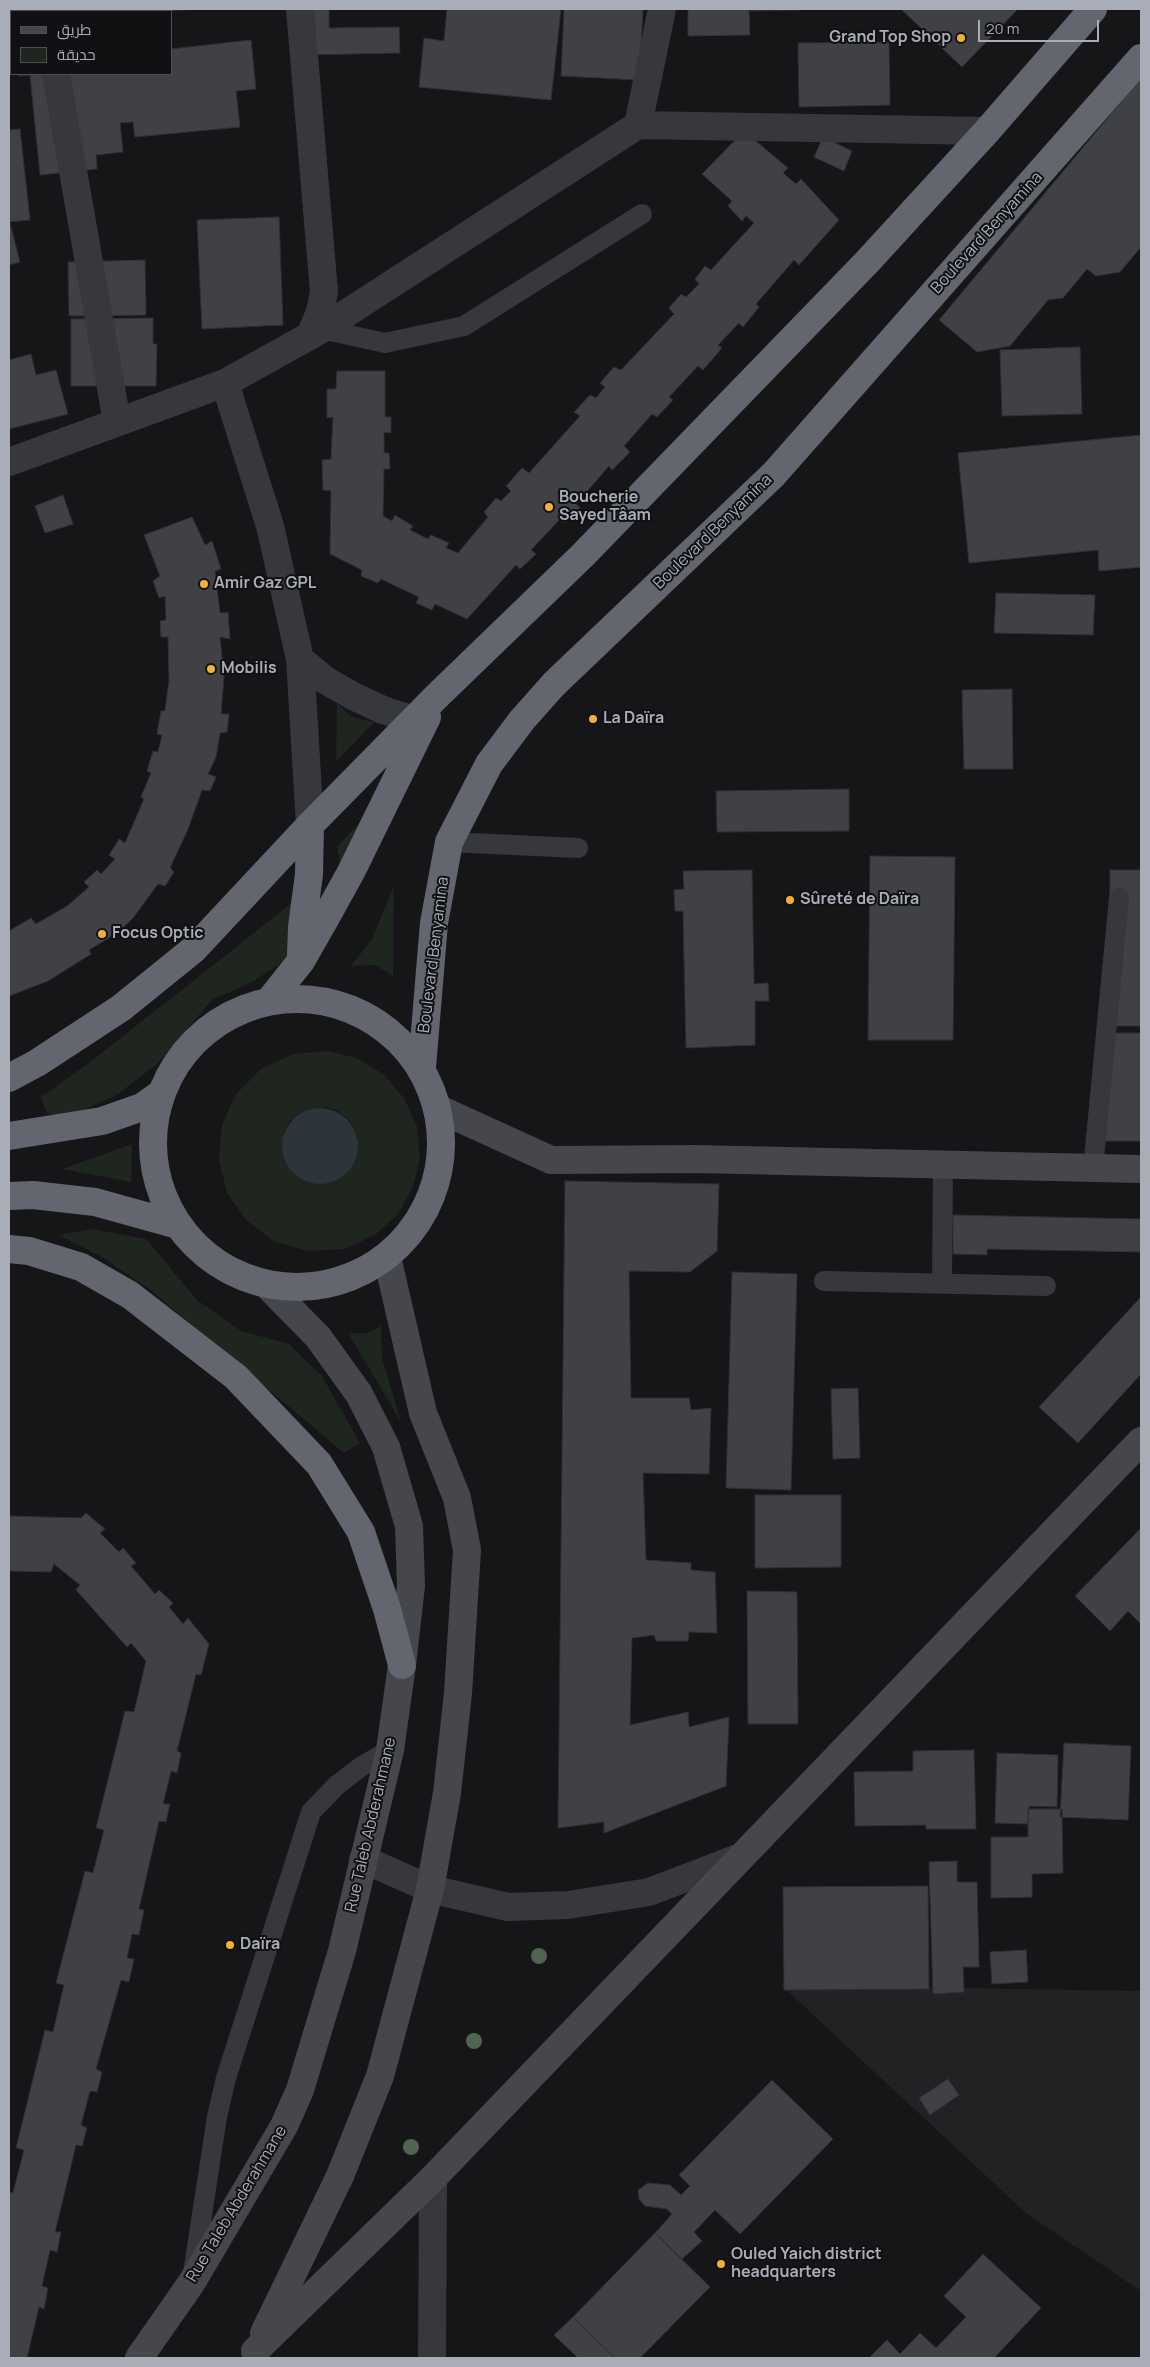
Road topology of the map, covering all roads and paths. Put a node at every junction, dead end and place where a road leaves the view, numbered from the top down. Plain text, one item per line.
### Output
1 (300, 9) edge
2 (662, 9) edge
3 (1092, 9) edge
4 (1141, 58) edge
5 (56, 75) edge
6 (638, 125) junction
7 (987, 131) junction
8 (642, 214) dead end
9 (316, 332) junction
10 (225, 383) junction
11 (117, 422) junction
12 (9, 462) edge
13 (300, 659) junction
14 (436, 697) junction
15 (414, 720) junction
16 (310, 824) junction
17 (449, 842) junction
18 (578, 848) dead end
19 (1119, 898) dead end
20 (301, 961) junction
21 (270, 1000) junction
22 (422, 1068) junction
23 (9, 1078) edge
24 (160, 1094) junction
25 (439, 1109) junction
26 (9, 1136) edge
27 (943, 1166) junction
28 (1093, 1169) junction
29 (1141, 1169) edge
30 (9, 1196) edge
31 (178, 1225) junction
32 (9, 1249) edge
33 (387, 1257) junction
34 (824, 1280) dead end
35 (942, 1283) junction
36 (266, 1284) junction
37 (1046, 1286) dead end
38 (1141, 1441) edge
39 (402, 1665) junction
40 (390, 1750) junction
41 (738, 1858) junction
42 (363, 1859) junction
43 (430, 1889) junction
44 (433, 2178) junction
45 (192, 2282) junction
46 (252, 2354) edge
47 (139, 2358) edge
48 (432, 2358) edge

1 - 9 street
2 - 6 street
3 - 7 highway
4 - 17 highway, Boulevard Benyamina
5 - 11 street
6 - 7 street
6 - 9 street
7 - 14 highway
8 - 9 lane
9 - 10 street
10 - 11 street
10 - 13 street
11 - 12 street
13 - 15 street
13 - 16 street
14 - 15 highway
14 - 20 highway
15 - 16 highway
16 - 20 highway
16 - 23 highway
17 - 18 lane
17 - 22 highway, Boulevard Benyamina
19 - 28 lane
20 - 21 highway
21 - 22 highway
21 - 24 highway
22 - 25 highway
24 - 26 highway
24 - 31 highway
25 - 27 main road
25 - 33 highway
27 - 28 main road
27 - 35 lane
28 - 29 main road
30 - 31 highway
31 - 36 highway
32 - 39 highway
33 - 36 highway
33 - 43 main road
34 - 35 lane
35 - 37 lane
36 - 39 main road, Rue Taleb Abderahmane
38 - 41 main road
39 - 40 main road, Rue Taleb Abderahmane
40 - 42 main road, Rue Taleb Abderahmane
40 - 45 lane
41 - 43 street
41 - 44 main road
42 - 43 street
42 - 45 main road, Rue Taleb Abderahmane
43 - 46 main road
44 - 46 main road
44 - 48 street
45 - 47 main road, Rue Taleb Abderahmane

